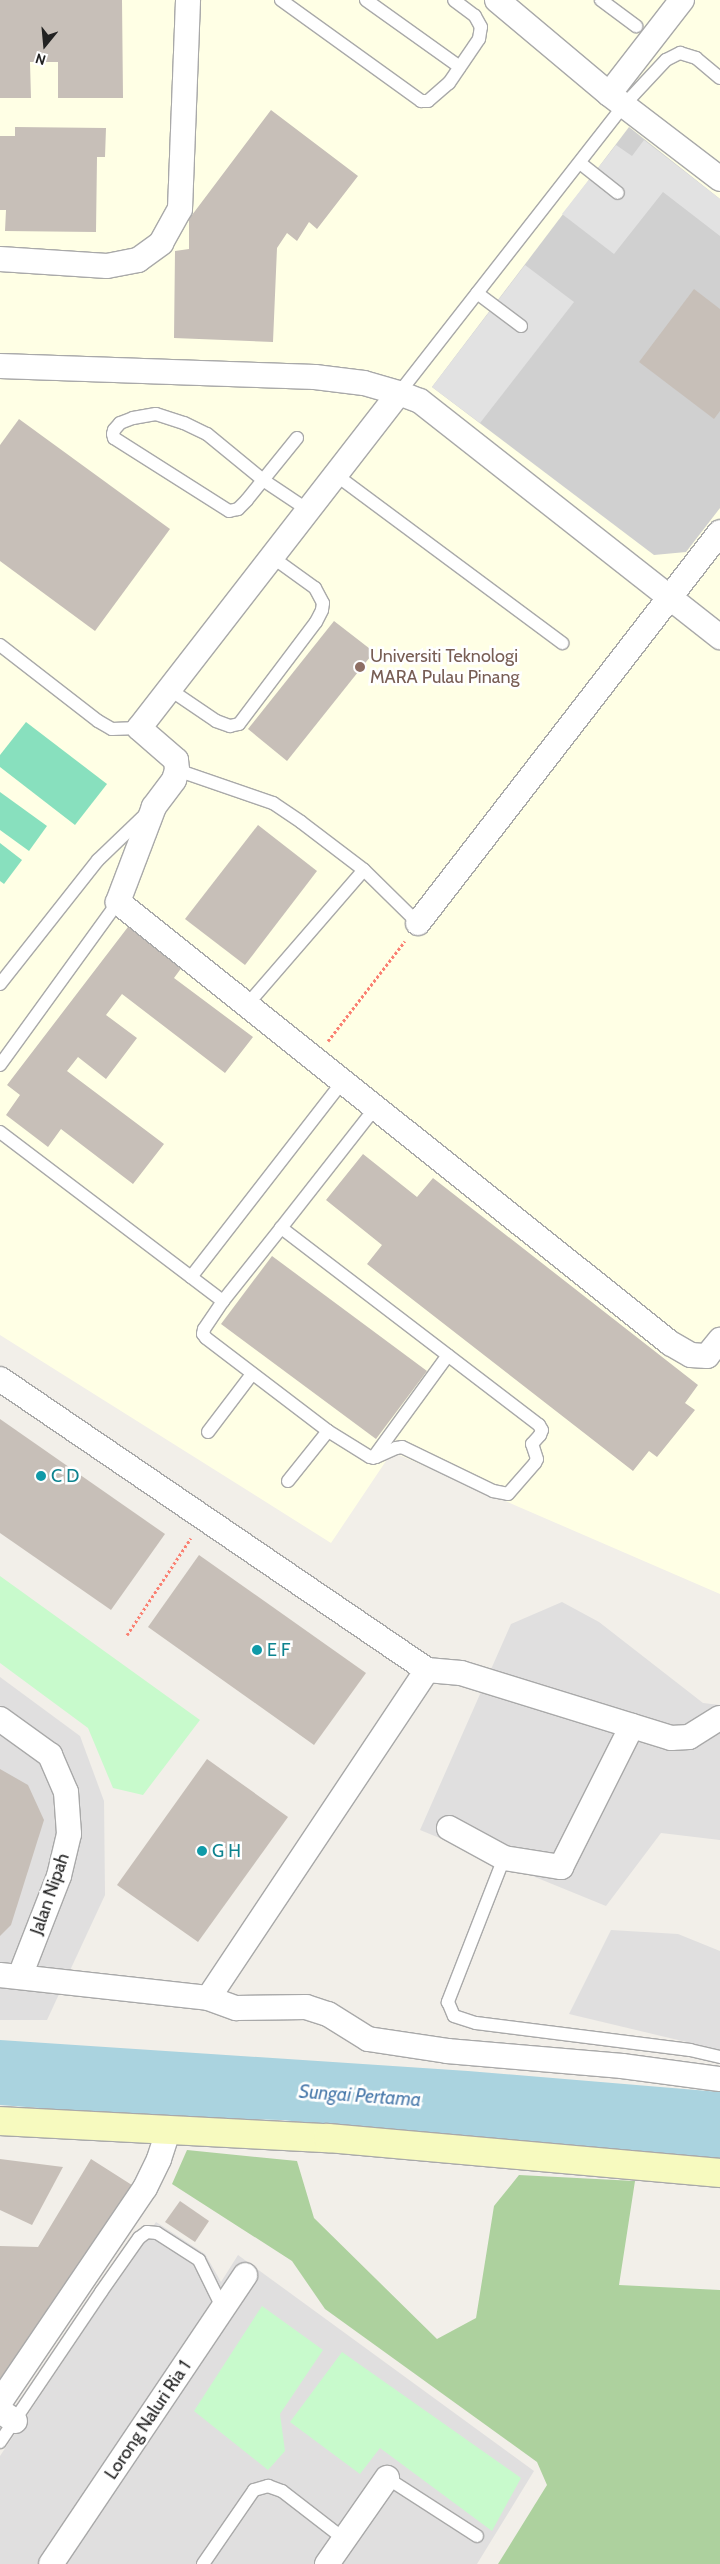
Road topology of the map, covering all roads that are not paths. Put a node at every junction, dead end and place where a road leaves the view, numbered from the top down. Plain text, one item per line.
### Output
1 (188, 0) edge
2 (281, 0) edge
3 (366, 0) edge
4 (454, 0) edge
5 (497, 0) edge
6 (602, 0) edge
7 (682, 0) edge
8 (636, 26) dead end
9 (460, 67) junction
10 (720, 78) edge
11 (616, 100) junction
12 (580, 162) junction
13 (720, 179) edge
14 (618, 193) dead end
15 (0, 259) edge
16 (477, 293) junction
17 (521, 326) dead end
18 (0, 366) edge
19 (399, 393) junction
20 (297, 438) dead end
21 (336, 475) junction
22 (263, 480) junction
23 (308, 510) junction
24 (720, 532) edge
25 (272, 557) junction
26 (669, 597) junction
27 (720, 637) edge
28 (562, 643) dead end
29 (0, 645) edge
30 (169, 689) junction
31 (139, 728) junction
32 (177, 770) junction
33 (154, 807) junction
34 (364, 870) junction
35 (118, 902) junction
36 (418, 923) joint
37 (3, 980) edge
38 (246, 1006) junction
39 (0, 1065) edge
40 (342, 1082) junction
41 (375, 1108) junction
42 (0, 1132) edge
43 (281, 1228) junction
44 (191, 1277) junction
45 (223, 1301) junction
46 (720, 1340) edge
47 (448, 1355) junction
48 (252, 1374) junction
49 (0, 1378) edge
50 (328, 1431) junction
51 (208, 1432) dead end
52 (373, 1458) junction
53 (288, 1481) dead end
54 (427, 1670) junction
55 (720, 1718) edge
56 (0, 1719) edge
57 (632, 1726) junction
58 (449, 1828) dead end
59 (504, 1858) junction
60 (10, 1975) edge
61 (208, 1998) junction
62 (720, 2057) edge
63 (720, 2078) edge
64 (0, 2121) edge
65 (168, 2131) junction
66 (720, 2173) edge
67 (245, 2275) dead end
68 (223, 2308) junction
69 (0, 2402) edge
70 (7, 2416) edge
71 (0, 2442) edge
72 (387, 2478) joint
73 (478, 2536) dead end
74 (344, 2539) junction
75 (51, 2564) edge
76 (203, 2564) edge
77 (327, 2564) edge

1 - 15 street
2 - 9 lane
3 - 9 lane
4 - 9 lane
5 - 11 street
6 - 8 lane
7 - 11 street
10 - 11 lane
11 - 12 lane
11 - 13 street
12 - 14 lane
12 - 16 lane
16 - 17 lane
16 - 19 lane
18 - 19 street
19 - 21 street
19 - 26 street
20 - 22 lane
21 - 23 street
21 - 28 lane
22 - 22 lane
22 - 23 lane
23 - 25 street
24 - 26 street
25 - 30 street
25 - 30 lane
26 - 27 street
26 - 36 street
29 - 31 lane
30 - 31 street
31 - 32 street
32 - 33 street
32 - 34 lane
33 - 35 street
33 - 37 lane
34 - 36 lane
34 - 38 lane
35 - 38 street
35 - 39 lane
38 - 40 street
40 - 41 street
40 - 44 lane
41 - 43 lane
41 - 46 street
42 - 44 lane
43 - 45 lane
43 - 47 lane
44 - 45 lane
45 - 48 lane
47 - 52 lane
47 - 52 lane
48 - 50 lane
48 - 51 lane
49 - 54 street
50 - 52 lane
50 - 53 lane
54 - 57 street
54 - 61 street
55 - 57 street
56 - 60 street, Jalan Nipah
57 - 59 street
58 - 59 street
59 - 62 lane
60 - 61 street
61 - 63 street
64 - 65 street
65 - 66 street
65 - 69 street
67 - 68 street, Lorong Naluri Ria 1
68 - 70 lane
68 - 75 street, Lorong Naluri Ria 1
70 - 71 lane
72 - 73 lane
72 - 74 street
74 - 76 lane
74 - 77 street

